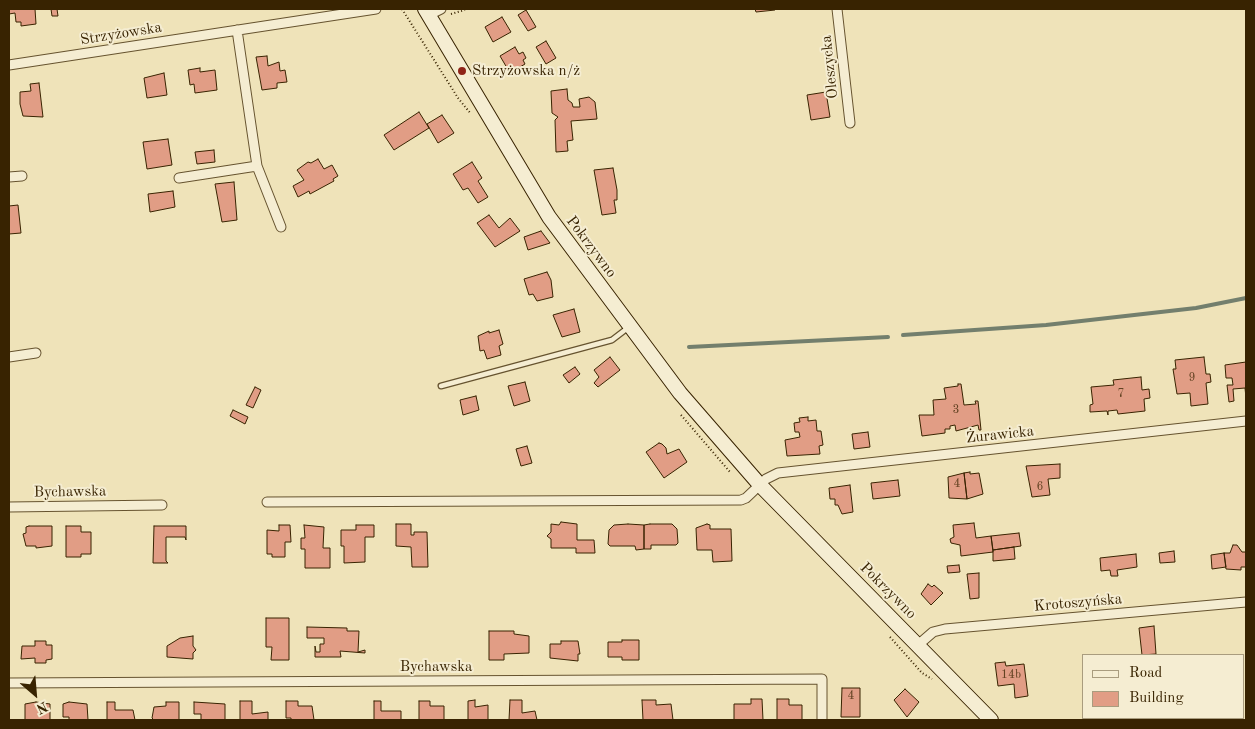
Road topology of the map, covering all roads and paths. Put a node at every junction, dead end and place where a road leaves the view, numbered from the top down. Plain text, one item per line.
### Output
1 (376, 9) edge
2 (837, 9) edge
3 (465, 10) dead end
4 (432, 11) edge
5 (450, 14) dead end
6 (238, 30) junction
7 (9, 65) edge
8 (850, 123) dead end
9 (257, 166) junction
10 (22, 176) dead end
11 (9, 177) edge
12 (179, 178) dead end
13 (281, 227) dead end
14 (630, 326) junction
15 (36, 353) dead end
16 (9, 357) edge
17 (441, 386) dead end
18 (1246, 421) edge
19 (760, 486) junction
20 (267, 502) dead end
21 (162, 505) dead end
22 (9, 507) edge
23 (1246, 602) edge
24 (918, 645) junction
25 (9, 682) edge
26 (822, 720) edge
27 (992, 720) edge

1 - 6 street, Strzyżowska
2 - 8 street, Oleszycka
3 - 5 path
4 - 14 street, Pokrzywno
6 - 7 street, Strzyżowska
6 - 9 street
9 - 12 street
9 - 13 street
10 - 11 street
14 - 17 lane
14 - 19 street, Pokrzywno
15 - 16 street
18 - 19 street, Żurawicka
19 - 20 street
19 - 24 street, Pokrzywno
21 - 22 street, Bychawska
23 - 24 street, Krotoszyńska
24 - 27 street, Pokrzywno
25 - 26 street, Bychawska

